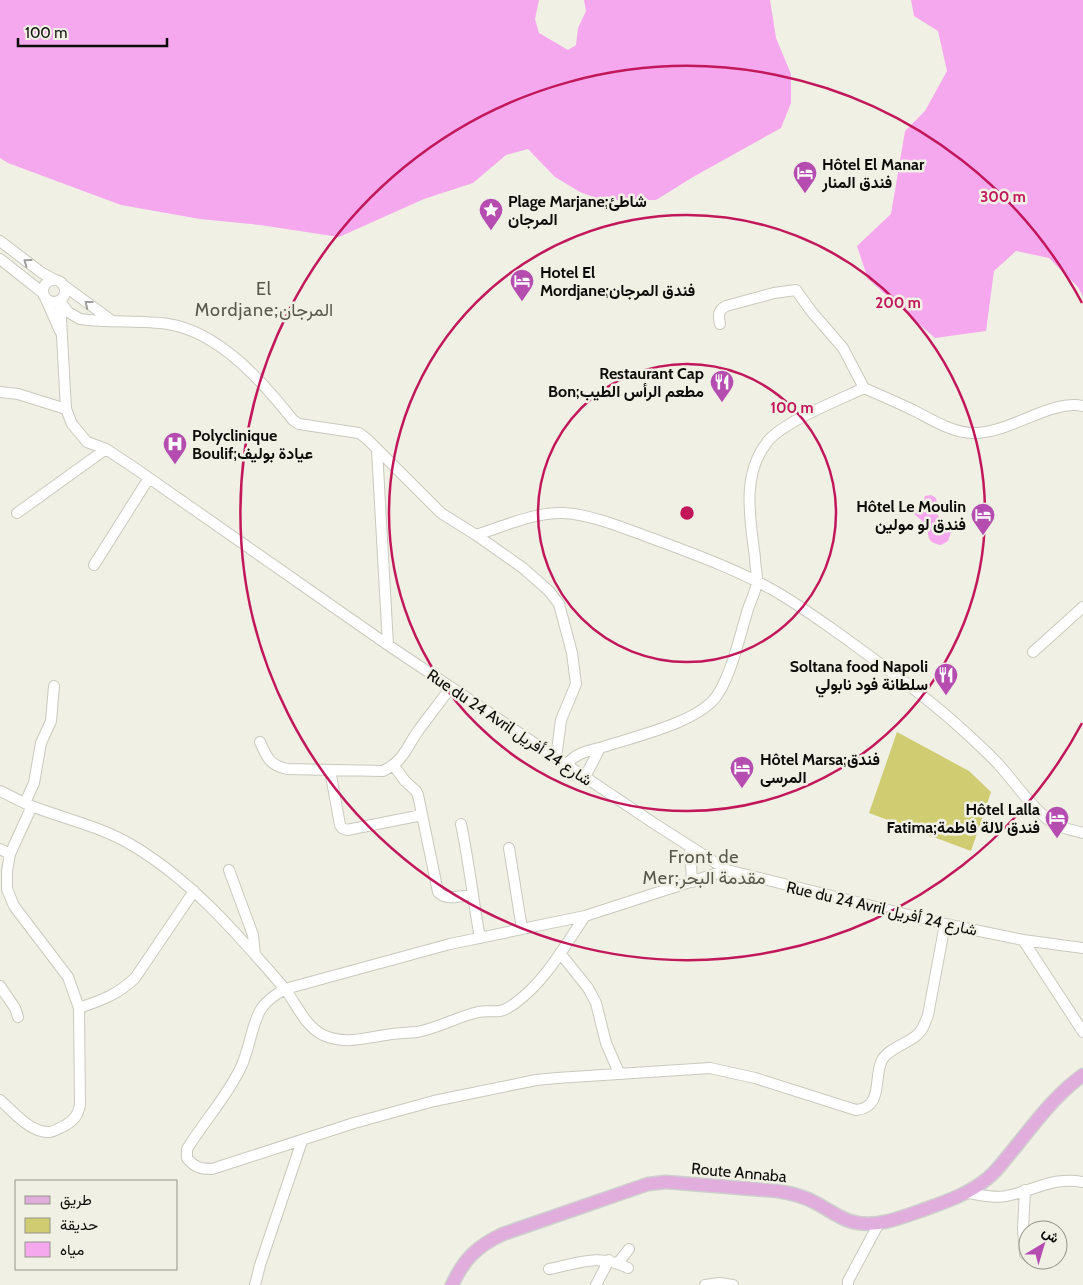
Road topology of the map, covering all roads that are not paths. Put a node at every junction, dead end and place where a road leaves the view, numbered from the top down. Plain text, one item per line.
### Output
1 (0, 241) edge
2 (0, 259) edge
3 (59, 282) junction
4 (44, 295) junction
5 (60, 300) junction
6 (114, 322) junction
7 (720, 324) dead end
8 (62, 335) junction
9 (0, 385) edge
10 (864, 388) junction
11 (0, 392) edge
12 (18, 394) junction
13 (1083, 406) edge
14 (66, 409) junction
15 (106, 449) junction
16 (377, 450) junction
17 (149, 478) junction
18 (17, 513) dead end
19 (476, 535) junction
20 (94, 565) dead end
21 (757, 582) junction
22 (1083, 607) edge
23 (388, 645) junction
24 (1033, 652) dead end
25 (54, 686) dead end
26 (451, 687) junction
27 (260, 742) dead end
28 (600, 748) junction
29 (556, 758) junction
30 (566, 765) junction
31 (394, 766) junction
32 (330, 770) junction
33 (585, 777) junction
34 (0, 791) edge
35 (28, 804) junction
36 (422, 815) junction
37 (461, 824) dead end
38 (1083, 833) edge
39 (690, 846) junction
40 (509, 848) dead end
41 (0, 849) edge
42 (10, 854) junction
43 (229, 870) dead end
44 (727, 870) junction
45 (692, 882) junction
46 (194, 891) junction
47 (472, 895) junction
48 (585, 916) junction
49 (945, 924) junction
50 (522, 929) junction
51 (480, 938) junction
52 (1023, 940) junction
53 (1083, 948) edge
54 (560, 953) junction
55 (255, 955) junction
56 (0, 986) edge
57 (285, 989) junction
58 (79, 1008) junction
59 (18, 1017) dead end
60 (1083, 1032) edge
61 (621, 1073) junction
62 (1083, 1075) edge
63 (0, 1100) edge
64 (302, 1141) junction
65 (1083, 1182) edge
66 (1024, 1190) junction
67 (966, 1193) junction
68 (1023, 1220) edge
69 (878, 1224) junction
70 (628, 1249) dead end
71 (614, 1261) junction
72 (628, 1268) dead end
73 (549, 1269) dead end
74 (254, 1285) edge
75 (452, 1285) edge
76 (596, 1285) edge
77 (705, 1285) edge
78 (733, 1285) edge
79 (848, 1285) edge

3 -> 1 street
2 - 4 street
3 - 4 street
3 - 5 street
6 -> 3 street
4 - 5 street
4 - 8 street
5 - 6 street
5 - 8 street, Rue du 24 Avril شارع 24 أفريل
6 - 16 street
7 - 10 street
8 - 14 street, Rue du 24 Avril شارع 24 أفريل
9 - 12 street
10 - 13 street
10 - 21 street
11 - 12 street
12 - 14 street
14 - 15 street, Rue du 24 Avril شارع 24 أفريل
15 - 17 street, Rue du 24 Avril شارع 24 أفريل
15 - 18 street
16 - 19 street
16 - 23 street
17 - 20 street
17 - 23 street, Rue du 24 Avril شارع 24 أفريل
19 - 21 street
19 - 29 street
21 - 28 street
21 - 38 street
22 - 24 street
23 - 26 street, Rue du 24 Avril شارع 24 أفريل
25 - 35 street
26 - 29 street, Rue du 24 Avril شارع 24 أفريل
26 - 31 street
27 - 32 street
28 - 30 street
28 - 33 street
29 - 30 street, Rue du 24 Avril شارع 24 أفريل
30 - 33 street, Rue du 24 Avril شارع 24 أفريل
31 - 32 street
31 - 36 street
32 - 36 street
33 - 39 street, Rue du 24 Avril شارع 24 أفريل
34 - 35 street
35 - 42 street
35 - 46 street
36 - 47 street
37 - 47 street
39 - 44 street, Rue du 24 Avril شارع 24 أفريل
39 - 45 street
40 - 50 street
41 - 42 street
42 - 58 street
43 - 55 street
44 - 45 street
44 - 49 street, Rue du 24 Avril شارع 24 أفريل
45 - 48 street
46 - 55 street
46 - 58 street
47 - 51 street
48 - 50 street
48 - 54 street
49 - 52 street, Rue du 24 Avril شارع 24 أفريل
49 - 61 street
50 - 51 street
51 - 57 street
52 - 53 street, Rue du 24 Avril شارع 24 أفريل
52 - 60 street
54 - 57 street
54 - 61 street
55 - 57 street
56 - 59 street
57 - 64 street
58 - 63 street
61 - 64 street
62 - 67 main road, Route Annaba
64 - 74 street
65 - 66 street
66 - 67 street
66 - 68 street
67 - 69 main road, Route Annaba
69 - 75 main road, Route Annaba
69 - 79 street
70 - 71 street
71 - 72 street
71 - 73 street
71 - 76 street
77 - 78 street

